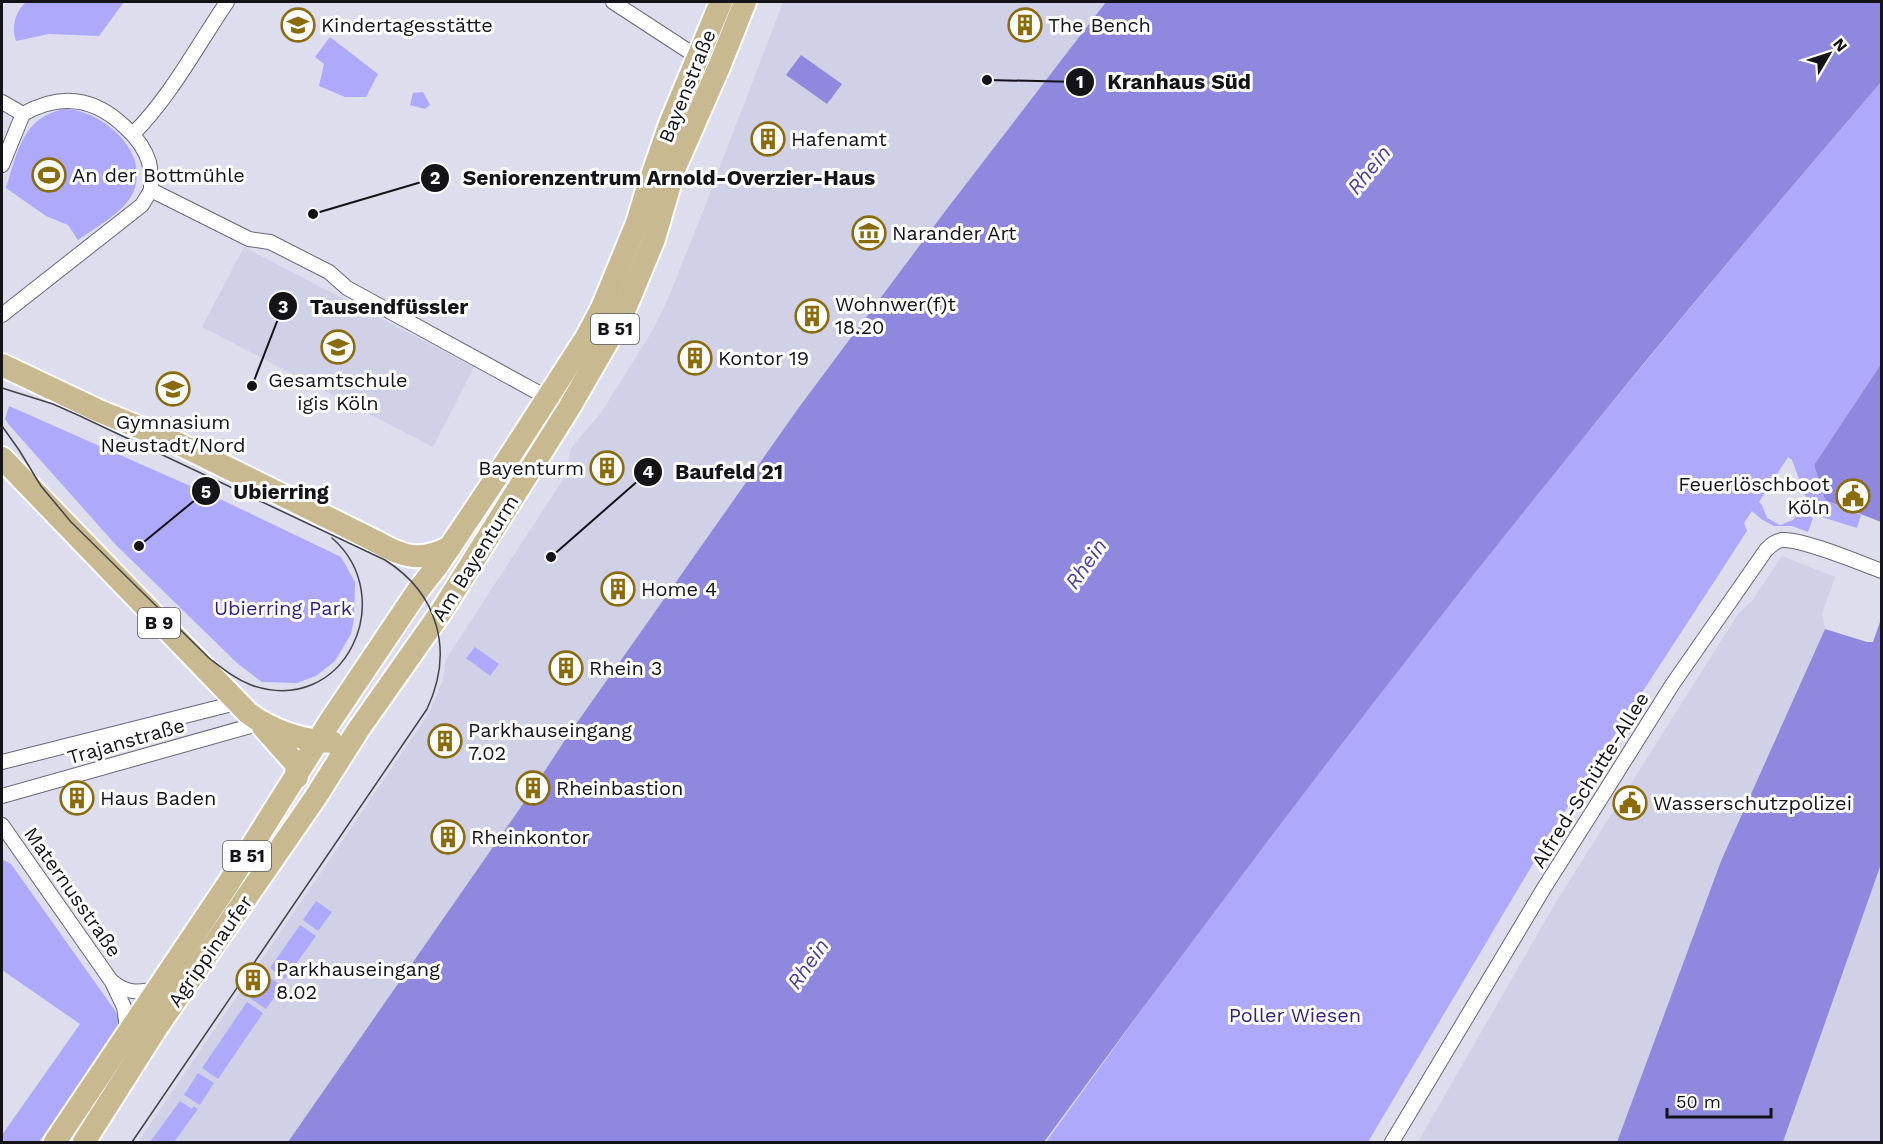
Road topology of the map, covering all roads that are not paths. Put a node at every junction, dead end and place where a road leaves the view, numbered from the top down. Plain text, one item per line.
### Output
1 (227, 2) edge
2 (613, 2) edge
3 (721, 2) edge
4 (745, 2) edge
5 (709, 63) junction
6 (2, 102) edge
7 (23, 114) junction
8 (133, 134) junction
9 (2, 165) edge
10 (151, 190) junction
11 (2, 315) edge
12 (2, 365) edge
13 (583, 381) joint
14 (548, 398) junction
15 (517, 445) junction
16 (2, 458) edge
17 (538, 458) junction
18 (450, 547) junction
19 (396, 554) junction
20 (471, 563) junction
21 (1881, 571) edge
22 (415, 596) junction
23 (398, 672) junction
24 (236, 703) junction
25 (261, 723) junction
26 (358, 730) junction
27 (319, 741) junction
28 (2, 762) edge
29 (297, 777) junction
30 (2, 796) edge
31 (2, 825) edge
32 (112, 982) junction
33 (158, 988) junction
34 (128, 1034) junction
35 (97, 1081) junction
36 (111, 1101) junction
37 (55, 1143) edge
38 (84, 1143) edge
39 (1392, 1143) edge

1 - 8 street
2 - 5 street
3 - 5 main road, Bayenstraße / B 51
4 - 5 main road, Bayenstraße / B 51
5 - 13 main road, Bayenstraße / B 51
5 - 14 main road, Bayenstraße / B 51
6 - 7 street
7 - 8 street
7 - 9 street
8 - 10 street
10 - 11 street
10 - 14 street
12 - 19 main road
13 - 17 main road, Am Bayenturm / B 51
14 - 15 main road, Am Bayenturm / B 51
15 - 17 main road
15 - 18 main road, Am Bayenturm / B 51
16 - 24 main road, B 9
17 - 20 main road, Am Bayenturm / B 51
18 - 19 main road
18 - 20 main road
18 - 22 main road, Am Bayenturm / B 51
19 - 22 main road
20 - 23 main road, Am Bayenturm / B 51
21 - 39 street, Alfred-Schütte-Allee
22 - 23 main road
22 - 27 main road, Am Bayenturm / B 51
23 - 26 main road, Am Bayenturm
24 - 25 main road, B 9
24 - 28 street, Trajanstraße
25 - 27 main road, B 9
25 - 29 main road, B 9
25 - 30 street, Trajanstraße
26 - 27 main road, B 9
26 - 36 main road, Agrippinaufer
27 - 29 main road, Agrippinaufer / B 51
29 - 33 main road, Agrippinaufer / B 51
31 - 32 street, Maternusstraße
32 - 33 street, Maternusstraße
32 - 34 street, Maternusstraße
33 - 34 main road, Agrippinaufer
34 - 35 main road, Agrippinaufer
35 - 36 main road
35 - 37 main road, Agrippinaufer
36 - 38 main road, Agrippinaufer

